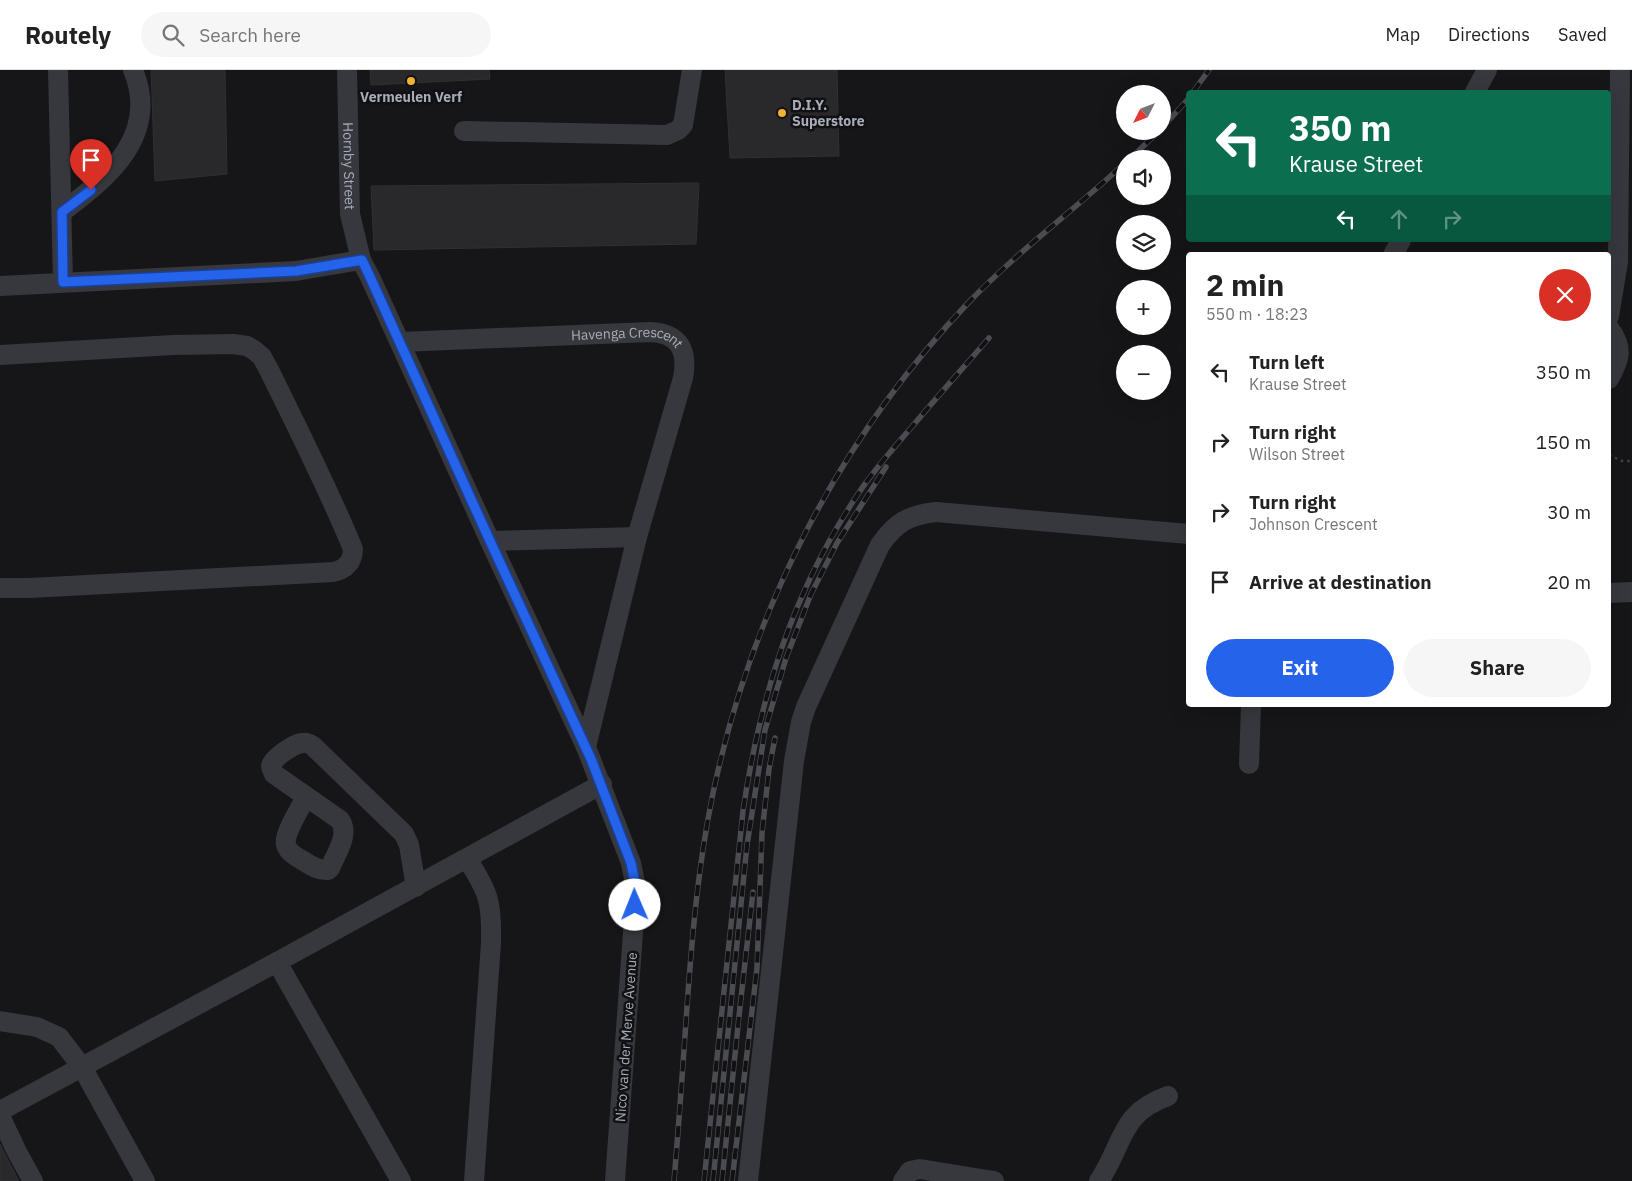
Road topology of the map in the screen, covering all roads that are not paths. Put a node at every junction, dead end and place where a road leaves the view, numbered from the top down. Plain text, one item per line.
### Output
1 (58, 70) edge
2 (133, 70) edge
3 (346, 70) edge
4 (692, 70) edge
5 (1487, 70) edge
6 (1620, 70) edge
7 (1476, 90) edge
8 (464, 131) dead end
9 (62, 212) junction
10 (362, 260) junction
11 (63, 282) junction
12 (0, 286) edge
13 (1611, 304) edge
14 (1611, 331) edge
15 (400, 342) junction
16 (0, 355) edge
17 (1611, 376) edge
18 (1186, 534) edge
19 (637, 537) junction
20 (490, 541) junction
21 (0, 588) edge
22 (1632, 592) edge
23 (1611, 593) edge
24 (1251, 707) edge
25 (586, 747) junction
26 (1249, 764) dead end
27 (602, 784) junction
28 (306, 796) dead end
29 (467, 858) junction
30 (416, 886) junction
31 (278, 962) junction
32 (0, 1021) edge
33 (82, 1067) junction
34 (1168, 1096) dead end
35 (0, 1111) edge
36 (0, 1116) edge
37 (33, 1181) edge
38 (145, 1181) edge
39 (401, 1181) edge
40 (474, 1181) edge
41 (615, 1181) edge
42 (748, 1181) edge
43 (903, 1181) edge
44 (994, 1181) edge
45 (1099, 1181) edge

1 - 9 street
2 - 9 street
3 - 10 street, Hornby Street
4 - 8 street
5 - 7 street
6 - 13 street
9 - 11 street
10 - 11 street
10 - 15 street, Nico van der Merve Avenue
11 - 12 street
14 - 17 street
15 - 19 street, Havenga Crescent
15 - 20 street, Nico van der Merve Avenue
16 - 21 street
18 - 42 street
19 - 20 street
19 - 25 street, Havenga Crescent
20 - 25 street, Nico van der Merve Avenue
22 - 23 street
24 - 26 street
25 - 27 street, Nico van der Merve Avenue
27 - 29 street
27 - 41 street, Nico van der Merve Avenue
28 - 30 street
29 - 30 street
29 - 40 street
30 - 31 street
31 - 33 street
31 - 39 street
32 - 33 street
33 - 35 street
33 - 38 street
34 - 45 street
36 - 37 street
43 - 44 street

